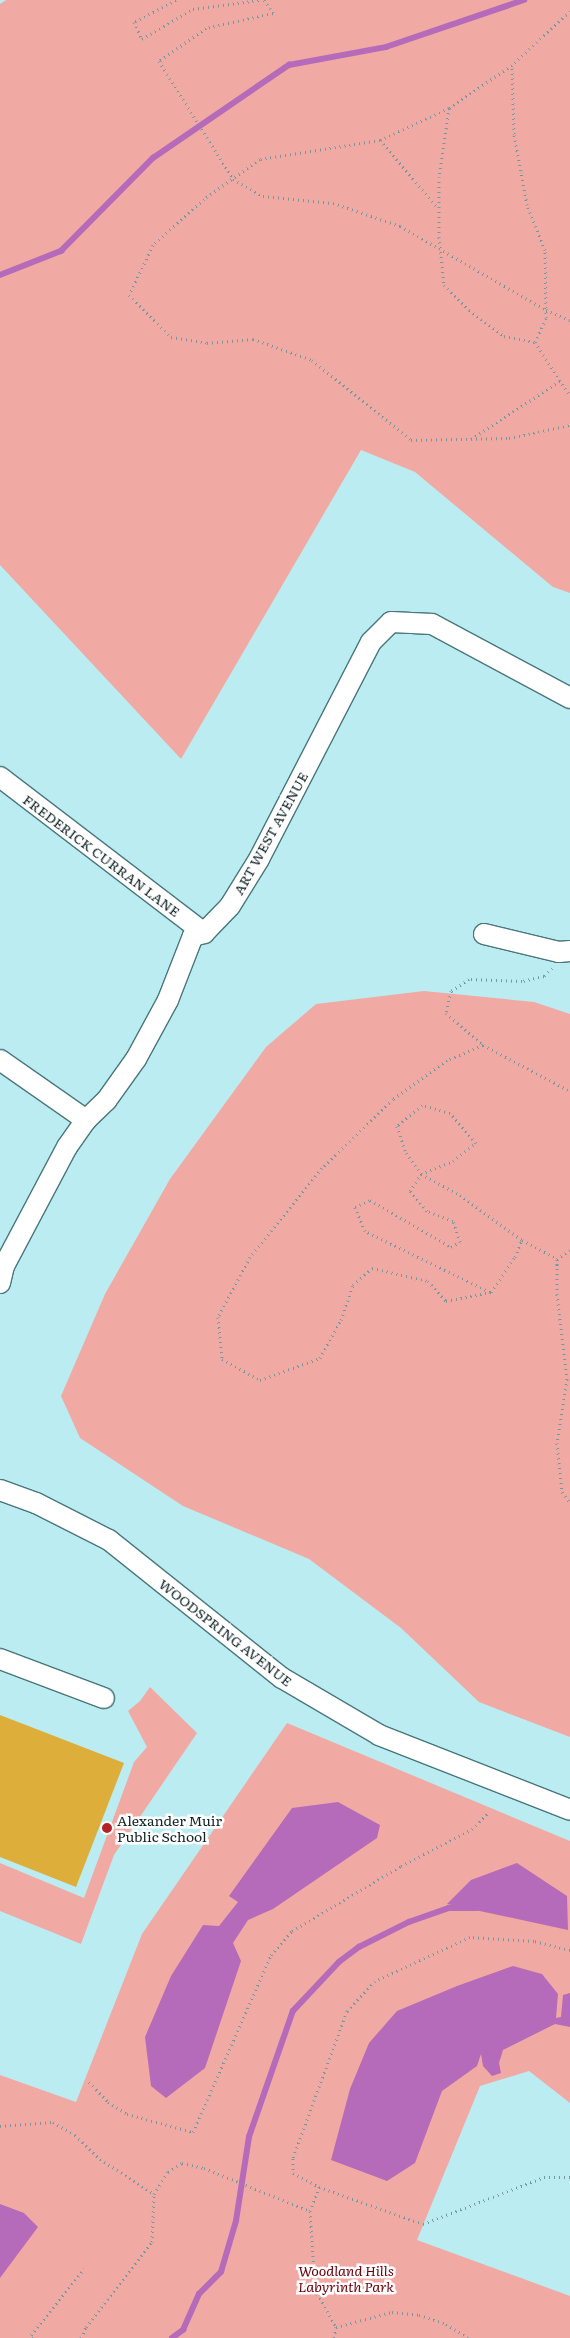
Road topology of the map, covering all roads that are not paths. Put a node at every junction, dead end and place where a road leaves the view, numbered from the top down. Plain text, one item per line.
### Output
1 (570, 698) edge
2 (0, 777) edge
3 (204, 933) junction
4 (484, 934) dead end
5 (565, 951) edge
6 (0, 1060) edge
7 (86, 1120) junction
8 (1, 1271) edge
9 (0, 1490) edge
10 (0, 1659) edge
11 (104, 1698) dead end
12 (570, 1810) edge

1 - 3 street, ART WEST AVENUE
2 - 3 street, FREDERICK CURRAN LANE
3 - 7 street, ART WEST AVENUE
4 - 5 street
6 - 7 street
7 - 8 street, ART WEST AVENUE
9 - 12 street, WOODSPRING AVENUE
10 - 11 street

